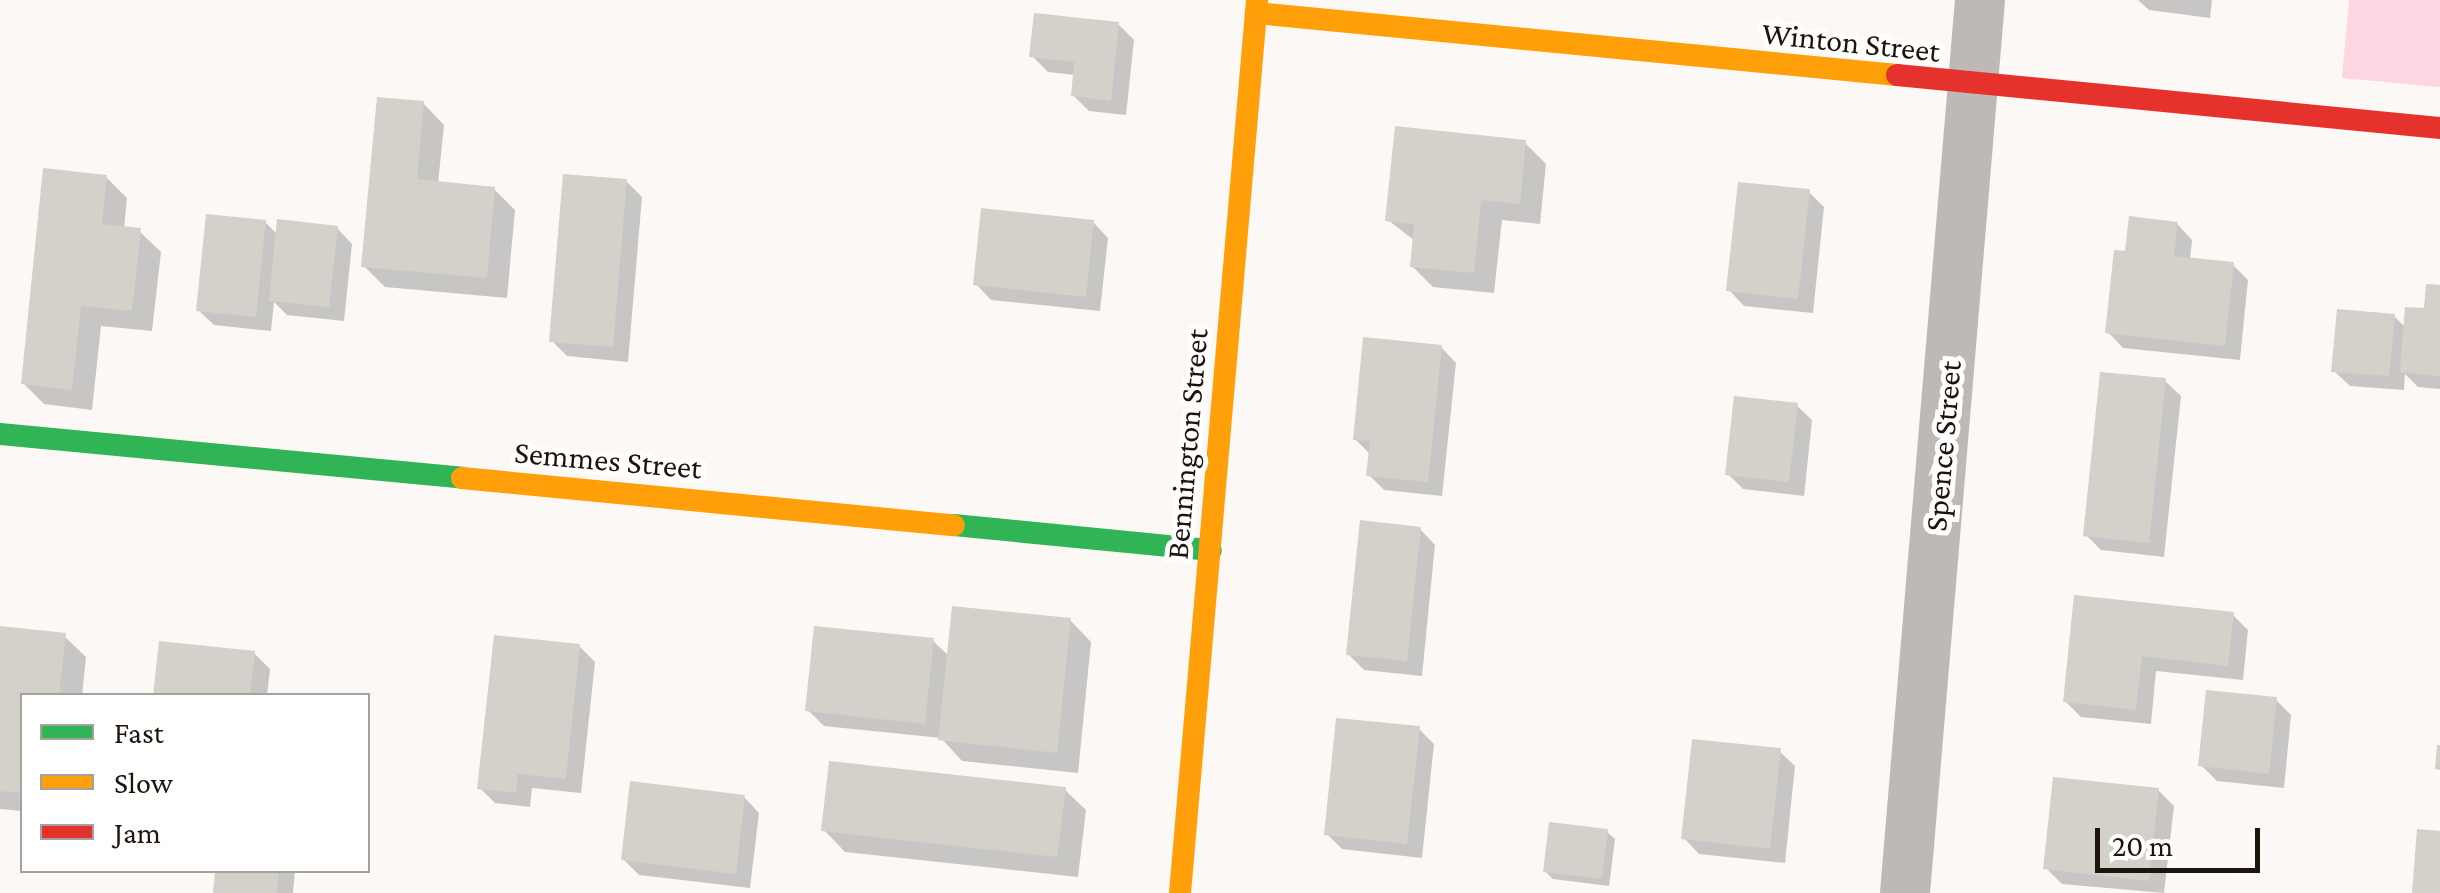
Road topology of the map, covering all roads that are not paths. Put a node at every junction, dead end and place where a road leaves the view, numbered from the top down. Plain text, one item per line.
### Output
1 (1980, 0) edge
2 (1256, 7) edge
3 (1973, 87) junction
4 (2440, 128) edge
5 (0, 434) edge
6 (1211, 550) junction
7 (1180, 893) edge
8 (1905, 893) edge

1 - 3 street, Spence Street
2 - 3 street, Winton Street
2 - 6 street, Bennington Street
3 - 4 street, Winton Street
3 - 8 street, Spence Street
5 - 6 street, Semmes Street
6 - 7 street, Bennington Street

